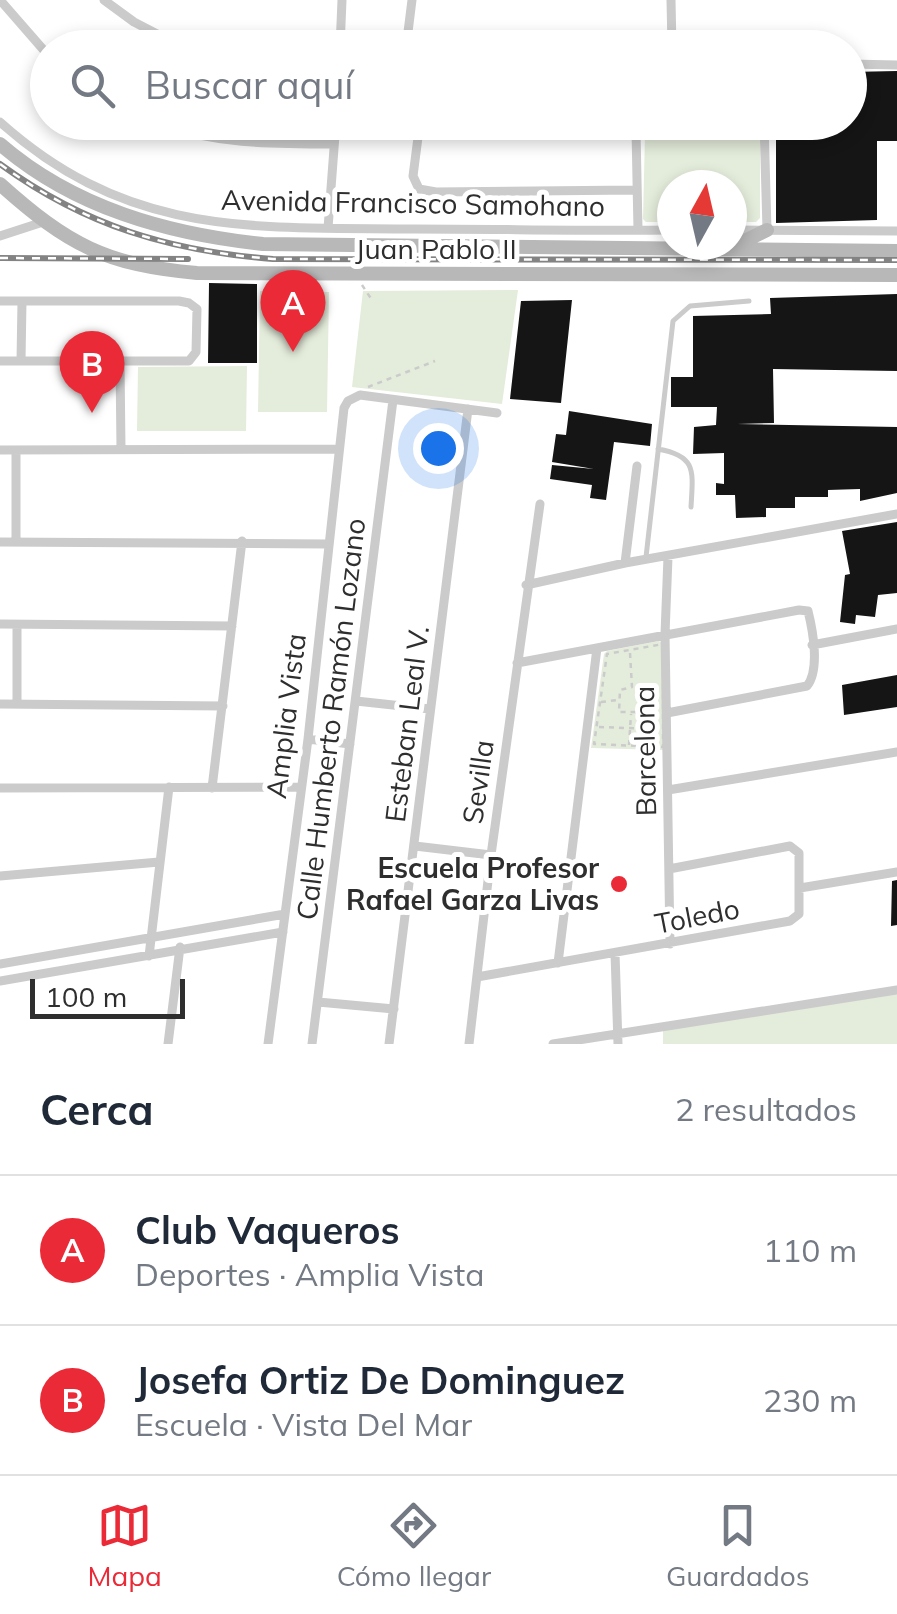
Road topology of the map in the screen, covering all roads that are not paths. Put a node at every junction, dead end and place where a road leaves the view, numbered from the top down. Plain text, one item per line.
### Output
1 (0, 0) edge
2 (104, 0) edge
3 (342, 0) edge
4 (412, 0) edge
5 (671, 0) edge
6 (149, 30) edge
7 (341, 30) edge
8 (408, 30) edge
9 (672, 30) edge
10 (30, 34) edge
11 (867, 64) edge
12 (897, 64) edge
13 (0, 122) edge
14 (217, 140) edge
15 (334, 140) edge
16 (417, 140) edge
17 (636, 140) edge
18 (764, 140) edge
19 (0, 144) edge
20 (334, 144) junction
21 (0, 184) edge
22 (635, 190) junction
23 (44, 222) junction
24 (328, 228) junction
25 (638, 230) junction
26 (657, 230) edge
27 (747, 230) edge
28 (767, 230) junction
29 (897, 231) edge
30 (0, 236) edge
31 (747, 241) edge
32 (657, 249) edge
33 (747, 250) edge
34 (897, 252) edge
35 (897, 276) edge
36 (0, 301) edge
37 (22, 301) junction
38 (748, 302) dead end
39 (0, 361) edge
40 (21, 361) junction
41 (120, 362) junction
42 (392, 400) junction
43 (468, 409) junction
44 (497, 414) dead end
45 (658, 449) junction
46 (0, 450) edge
47 (16, 450) junction
48 (121, 450) junction
49 (337, 450) junction
50 (637, 466) dead end
51 (540, 504) dead end
52 (691, 506) dead end
53 (897, 514) edge
54 (242, 541) junction
55 (0, 542) edge
56 (16, 542) junction
57 (328, 544) junction
58 (668, 557) junction
59 (646, 560) junction
60 (625, 563) junction
61 (526, 585) junction
62 (0, 624) edge
63 (17, 624) junction
64 (232, 626) junction
65 (897, 629) edge
66 (665, 634) junction
67 (812, 644) junction
68 (597, 648) junction
69 (517, 663) junction
70 (356, 701) junction
71 (0, 704) edge
72 (17, 704) junction
73 (223, 706) junction
74 (430, 709) junction
75 (667, 713) junction
76 (308, 739) junction
77 (350, 744) junction
78 (897, 752) edge
79 (168, 786) junction
80 (301, 787) junction
81 (0, 788) edge
82 (212, 788) junction
83 (668, 790) junction
84 (415, 846) junction
85 (491, 855) junction
86 (159, 862) junction
87 (669, 869) junction
88 (897, 872) edge
89 (0, 876) edge
90 (800, 888) junction
91 (285, 914) junction
92 (283, 932) junction
93 (182, 934) junction
94 (151, 938) junction
95 (670, 944) junction
96 (180, 951) junction
97 (615, 953) junction
98 (149, 956) junction
99 (558, 963) junction
100 (0, 964) edge
101 (477, 978) junction
102 (0, 982) edge
103 (897, 990) edge
104 (318, 1002) junction
105 (394, 1010) junction
106 (618, 1038) edge
107 (168, 1044) edge
108 (268, 1044) edge
109 (312, 1044) edge
110 (389, 1044) edge
111 (470, 1044) edge
112 (553, 1044) edge

1 - 10 street
2 - 6 street
3 - 7 street
4 - 8 street
5 - 9 street
11 - 12 street
13 - 24 street, Avenida Francisco Samohano
14 - 20 street
15 - 20 street
16 - 22 street
17 - 22 street
18 - 28 street
19 - 32 main road, Juan Pablo II
20 - 24 street
21 - 23 main road, Juan Pablo II
22 - 25 street
23 - 30 street
23 - 35 main road, Juan Pablo II
24 - 25 street, Avenida Francisco Samohano
25 - 26 street, Avenida Francisco Samohano
27 - 28 street
28 - 29 street
28 - 31 main road
33 - 34 main road, Juan Pablo II
36 - 37 street
37 - 40 street
37 - 41 street
38 - 45 lane
39 - 40 street
40 - 41 street
41 - 48 street
42 - 43 street
42 - 49 street, Amplia Vista
42 - 70 street, Calle Humberto Ramón Lozano
43 - 44 street
43 - 74 street, Esteban Leal V.
45 - 52 lane
45 - 59 lane
46 - 47 street
47 - 48 street
47 - 56 street
48 - 49 street
49 - 57 street, Amplia Vista
50 - 60 street
51 - 61 street, Sevilla
53 - 58 street
54 - 56 street
54 - 57 street
54 - 64 street
55 - 56 street
57 - 76 street, Amplia Vista
58 - 59 street
58 - 66 street, Barcelona
59 - 60 street
60 - 61 street
61 - 69 street, Sevilla
62 - 63 street
63 - 64 street
63 - 72 street
64 - 73 street
65 - 67 street
66 - 67 street
66 - 68 street
66 - 75 street, Barcelona
67 - 75 street
68 - 69 street
68 - 99 street
69 - 85 street, Sevilla
70 - 74 street
70 - 77 street, Calle Humberto Ramón Lozano
71 - 72 street
72 - 73 street
73 - 82 street
74 - 84 street, Esteban Leal V.
75 - 83 street, Barcelona
76 - 77 street
76 - 80 street, Amplia Vista
77 - 104 street, Calle Humberto Ramón Lozano
78 - 83 street
79 - 81 street
79 - 82 street
79 - 86 street
80 - 82 street
80 - 91 street, Amplia Vista
83 - 87 street, Barcelona
84 - 85 street
84 - 105 street, Esteban Leal V.
85 - 101 street, Sevilla
86 - 89 street
86 - 94 street
87 - 90 street
87 - 95 street, Barcelona
88 - 90 street
90 - 95 street, Toledo
91 - 92 street, Amplia Vista
91 - 93 street
92 - 96 street
92 - 108 street, Amplia Vista
93 - 94 street
93 - 96 street
94 - 98 street
94 - 100 street
95 - 97 street, Toledo
96 - 98 street
96 - 107 street
97 - 99 street, Toledo
97 - 106 street
98 - 102 street
99 - 101 street, Toledo
101 - 111 street, Sevilla
103 - 106 street
104 - 105 street
104 - 109 street, Calle Humberto Ramón Lozano
105 - 110 street, Esteban Leal V.
106 - 112 street

